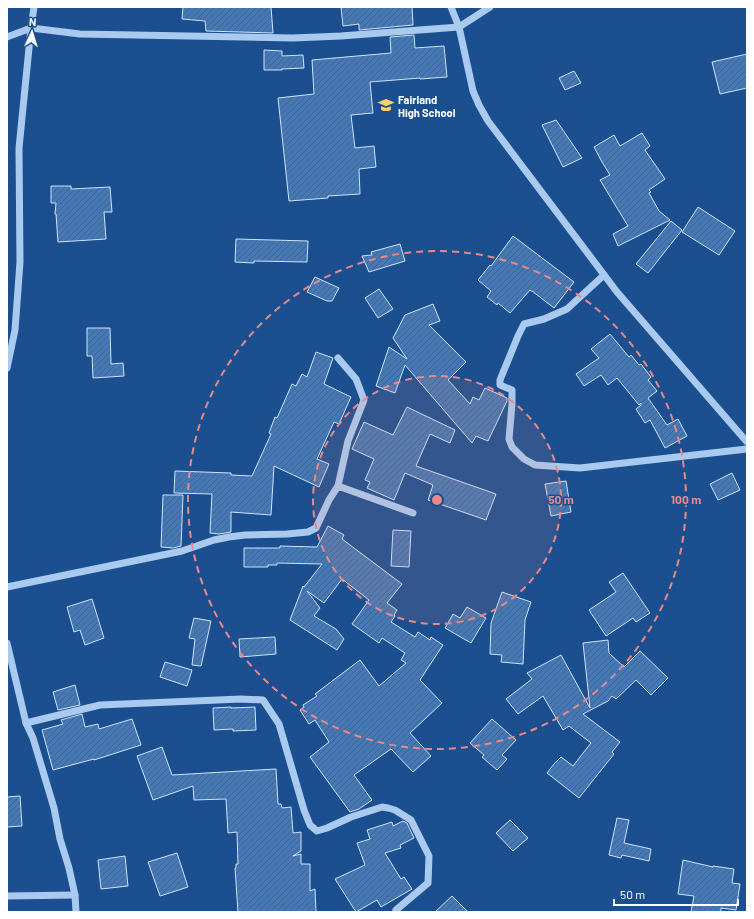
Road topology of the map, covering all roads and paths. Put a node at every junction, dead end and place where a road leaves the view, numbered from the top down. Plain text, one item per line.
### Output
1 (34, 7) edge
2 (451, 7) edge
3 (490, 7) edge
4 (458, 27) junction
5 (31, 28) junction
6 (7, 37) edge
7 (604, 275) junction
8 (338, 358) dead end
9 (7, 368) edge
10 (747, 442) edge
11 (747, 449) edge
12 (338, 486) junction
13 (413, 513) dead end
14 (7, 587) edge
15 (7, 643) edge
16 (26, 723) junction
17 (75, 895) junction
18 (7, 896) edge
19 (396, 910) dead end
20 (76, 912) edge

1 - 5 street
2 - 4 street
3 - 4 street
4 - 5 street
4 - 7 street
5 - 6 street
5 - 9 street
7 - 10 street
7 - 11 street
8 - 12 street
12 - 13 street
12 - 14 street
15 - 16 street
16 - 17 street
16 - 19 street
17 - 18 street
17 - 20 street

